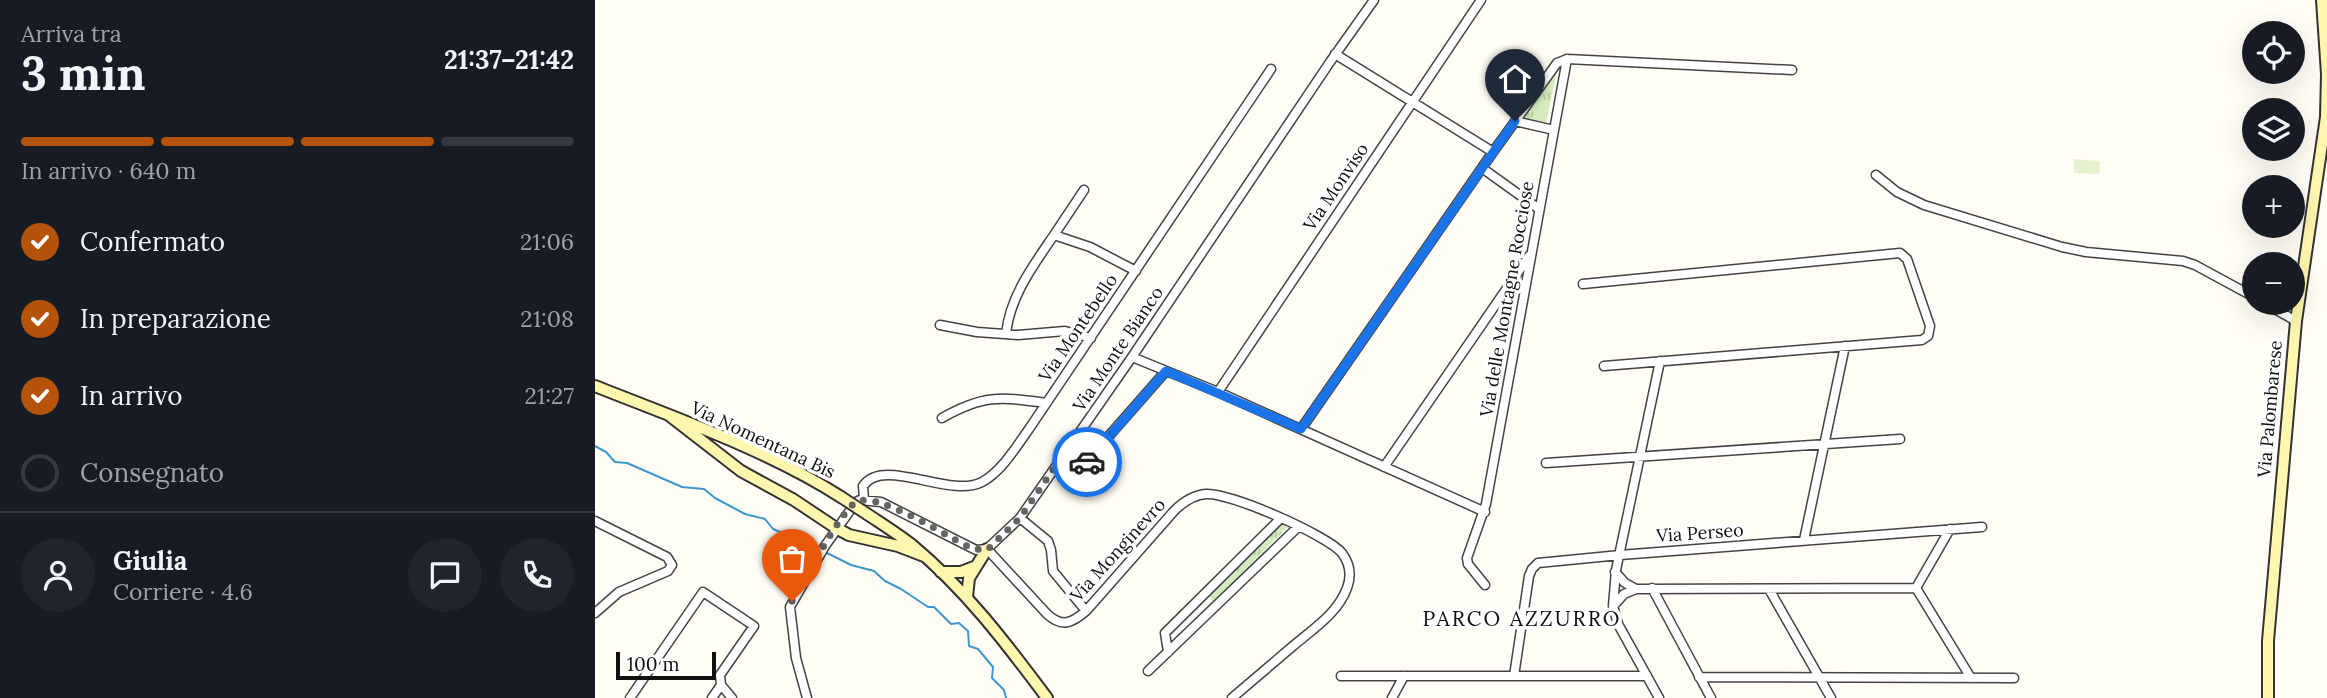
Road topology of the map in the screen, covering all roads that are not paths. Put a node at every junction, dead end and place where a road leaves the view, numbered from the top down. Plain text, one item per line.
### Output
1 (1374, 0) edge
2 (1481, 0) edge
3 (2322, 0) edge
4 (1335, 54) junction
5 (1564, 60) junction
6 (1271, 69) dead end
7 (1792, 70) dead end
8 (1412, 102) junction
9 (1515, 121) junction
10 (1554, 130) junction
11 (1493, 152) junction
12 (1482, 168) junction
13 (1876, 175) dead end
14 (1084, 190) dead end
15 (1539, 209) junction
16 (1054, 235) junction
17 (1531, 253) junction
18 (1136, 271) junction
19 (1583, 284) dead end
20 (2242, 291) edge
21 (2285, 315) edge
22 (2296, 321) junction
23 (940, 325) dead end
24 (1006, 334) junction
25 (1091, 338) junction
26 (1845, 346) junction
27 (1132, 357) junction
28 (1660, 361) junction
29 (1604, 366) dead end
30 (1166, 371) junction
31 (595, 386) edge
32 (1218, 392) junction
33 (1047, 404) junction
34 (670, 416) junction
35 (942, 418) dead end
36 (1301, 429) junction
37 (1900, 439) dead end
38 (1824, 444) junction
39 (1640, 458) junction
40 (1059, 461) junction
41 (1546, 463) dead end
42 (1384, 467) junction
43 (865, 500) junction
44 (1485, 512) junction
45 (1020, 518) junction
46 (1280, 519) junction
47 (595, 521) edge
48 (1298, 527) junction
49 (1982, 527) dead end
50 (836, 528) junction
51 (1949, 529) junction
52 (1804, 540) junction
53 (987, 550) junction
54 (1620, 555) junction
55 (924, 556) junction
56 (974, 567) junction
57 (941, 572) junction
58 (1615, 572) junction
59 (1485, 585) dead end
60 (1652, 588) junction
61 (1916, 588) junction
62 (1636, 589) junction
63 (1769, 589) junction
64 (967, 597) junction
65 (1613, 606) junction
66 (1086, 611) junction
67 (595, 613) edge
68 (1168, 652) junction
69 (1148, 671) dead end
70 (1341, 676) dead end
71 (1404, 676) junction
72 (1514, 676) junction
73 (1647, 676) junction
74 (1699, 677) junction
75 (1820, 678) junction
76 (1971, 678) junction
77 (2014, 678) dead end
78 (721, 685) junction
79 (630, 698) edge
80 (712, 698) edge
81 (732, 698) edge
82 (807, 698) edge
83 (1047, 698) edge
84 (1232, 698) edge
85 (1392, 698) edge
86 (1660, 698) edge
87 (1711, 698) edge
88 (1831, 698) edge
89 (2268, 698) edge

1 - 4 street, Via Monte Bianco
2 - 8 street, Via Monviso
3 - 22 main road, Via Palombarese
4 - 8 street
4 - 27 street, Via Monte Bianco
5 - 7 street
5 - 9 street
5 - 10 street, Via delle Montagne Rocciose
6 - 18 street, Via Montebello
8 - 11 street
8 - 32 street, Via Monviso
9 - 10 street
9 - 11 street
10 - 15 street, Via delle Montagne Rocciose
11 - 12 street
12 - 15 street
12 - 36 street
13 - 20 street
14 - 16 street
15 - 17 street, Via delle Montagne Rocciose
16 - 18 street
16 - 24 street
17 - 42 street
17 - 44 street, Via delle Montagne Rocciose
18 - 25 street, Via Montebello
19 - 26 street
21 - 22 street
22 - 89 main road, Via Palombarese
23 - 24 street
24 - 25 street
25 - 33 street, Via Montebello
26 - 28 street
26 - 38 street
27 - 30 street
27 - 40 street, Via Monte Bianco
28 - 29 street
28 - 39 street
30 - 32 street
30 - 40 street
31 - 34 main road, Via Nomentana Bis
32 - 36 street
33 - 35 street
33 - 43 street, Via Montebello
34 - 50 main road
34 - 55 main road, Via Nomentana Bis, bridge
36 - 42 street
37 - 38 street
38 - 39 street
38 - 52 street
39 - 41 street
39 - 54 street
40 - 45 street, Via Monte Bianco
42 - 44 street
43 - 50 street
43 - 53 street
44 - 59 street, Via delle Montagne Rocciose
45 - 53 street, Via Monte Bianco
45 - 66 street
46 - 48 street, Via Monginevro
46 - 66 street, Via Monginevro
46 - 68 street
47 - 67 street
48 - 68 street
48 - 84 street, Via Monginevro
49 - 51 street, Via Perseo
50 - 55 main road
50 - 82 street
51 - 52 street, Via Perseo
51 - 61 street
52 - 54 street, Via Perseo
53 - 56 main road
53 - 66 street, Via Monginevro
54 - 58 street
54 - 72 street, Via Perseo
55 - 57 main road, Via Nomentana Bis
56 - 57 main road
56 - 64 main road
57 - 64 main road, Via Nomentana Bis
58 - 62 street
58 - 65 street
60 - 62 street
60 - 63 street
60 - 74 street
61 - 63 street
61 - 76 street
62 - 65 street
63 - 75 street
64 - 83 main road, Via Nomentana Bis
65 - 73 street
68 - 69 street
70 - 71 street
71 - 72 street
71 - 85 street
72 - 73 street
73 - 86 street
74 - 75 street
74 - 87 street
75 - 76 street
75 - 88 street
76 - 77 street
78 - 79 street
78 - 80 street
78 - 81 street

